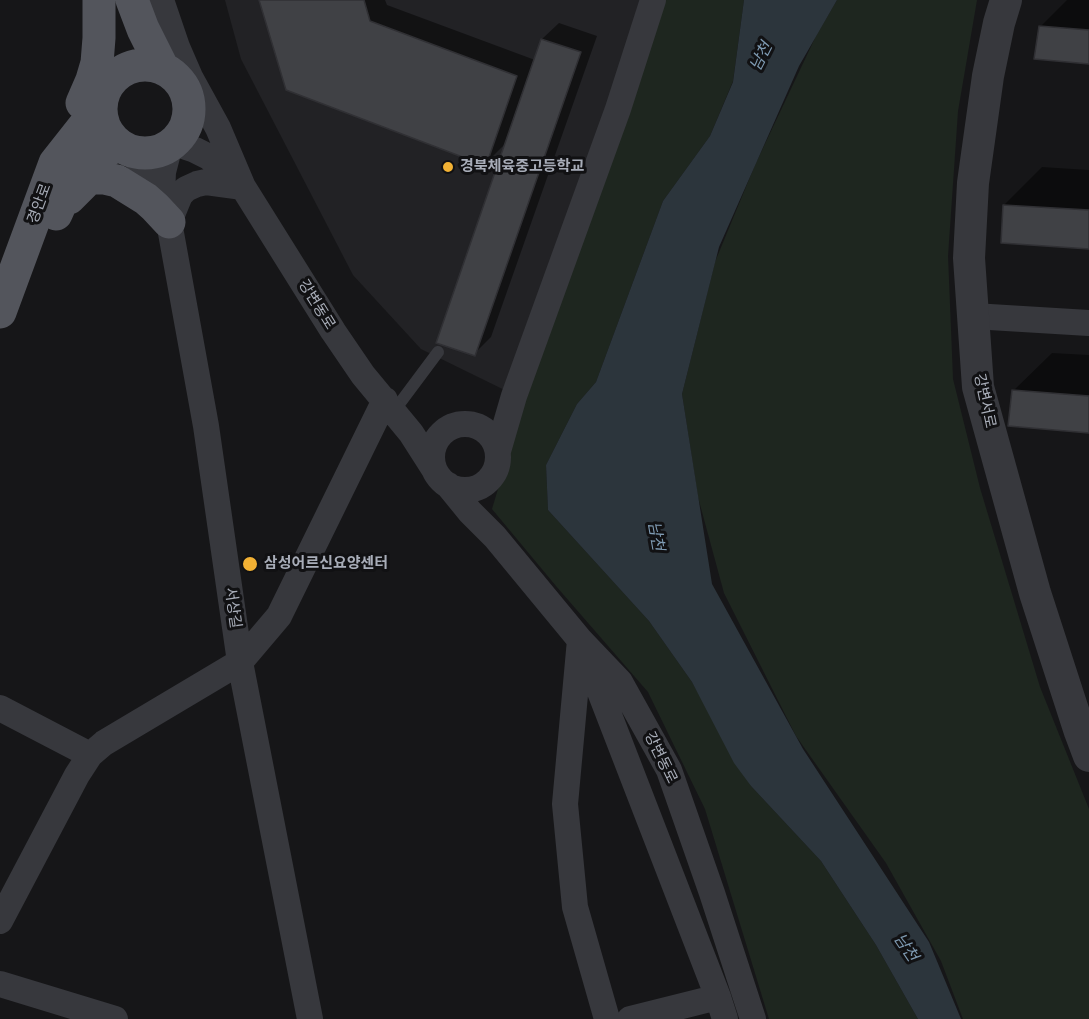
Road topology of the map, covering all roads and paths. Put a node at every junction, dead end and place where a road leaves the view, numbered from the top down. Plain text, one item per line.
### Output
1 (101, 0) edge
2 (132, 0) edge
3 (161, 0) edge
4 (653, 0) edge
5 (1006, 0) edge
6 (163, 69) junction
7 (105, 93) junction
8 (189, 102) junction
9 (172, 144) junction
10 (125, 149) junction
11 (227, 152) junction
12 (55, 163) junction
13 (243, 187) junction
14 (165, 209) junction
15 (57, 211) junction
16 (0, 314) edge
17 (973, 316) junction
18 (1089, 323) edge
19 (438, 351) dead end
20 (514, 396) junction
21 (392, 409) junction
22 (461, 424) junction
23 (498, 451) junction
24 (441, 477) junction
25 (488, 481) junction
26 (495, 537) junction
27 (580, 640) junction
28 (240, 663) junction
29 (0, 708) edge
30 (90, 755) junction
31 (1089, 756) edge
32 (0, 921) edge
33 (0, 984) edge
34 (721, 1008) edge
35 (115, 1019) edge
36 (310, 1019) edge
37 (607, 1019) edge
38 (630, 1019) edge
39 (753, 1019) edge

1 - 7 main road, 경안로
1 - 12 main road
2 - 6 main road
3 - 11 street, 강변동로
4 - 20 street, 강변동로
5 - 17 street, 강변서로
6 - 7 main road, 경안로
6 - 8 main road
7 - 10 main road, 경안로
7 - 12 main road, 경안로
8 - 9 main road
8 - 11 street, 강변동로
9 - 10 main road, 경안로
9 - 13 street, 강변동로
9 - 14 street
10 - 14 street
10 - 15 main road, 경안로
11 - 13 street, 강변동로
12 - 16 main road, 경안로
13 - 14 street
13 - 21 street, 강변동로
14 - 15 main road
14 - 28 street, 서상길
15 - 16 main road, 경안로
17 - 18 street
17 - 31 street, 강변서로
19 - 21 lane
20 - 22 street
20 - 23 street, 강변동로
21 - 22 street
21 - 24 street, 강변동로
21 - 28 street
22 - 23 street
22 - 24 street
23 - 25 street, 강변동로
24 - 25 street
24 - 26 street, 강변동로
25 - 26 street, 강변동로
26 - 27 street, 강변동로
27 - 34 street
27 - 37 street
27 - 39 street, 강변동로
28 - 30 street
28 - 36 street, 서상길
29 - 30 street
30 - 32 street
33 - 35 street
34 - 38 street

